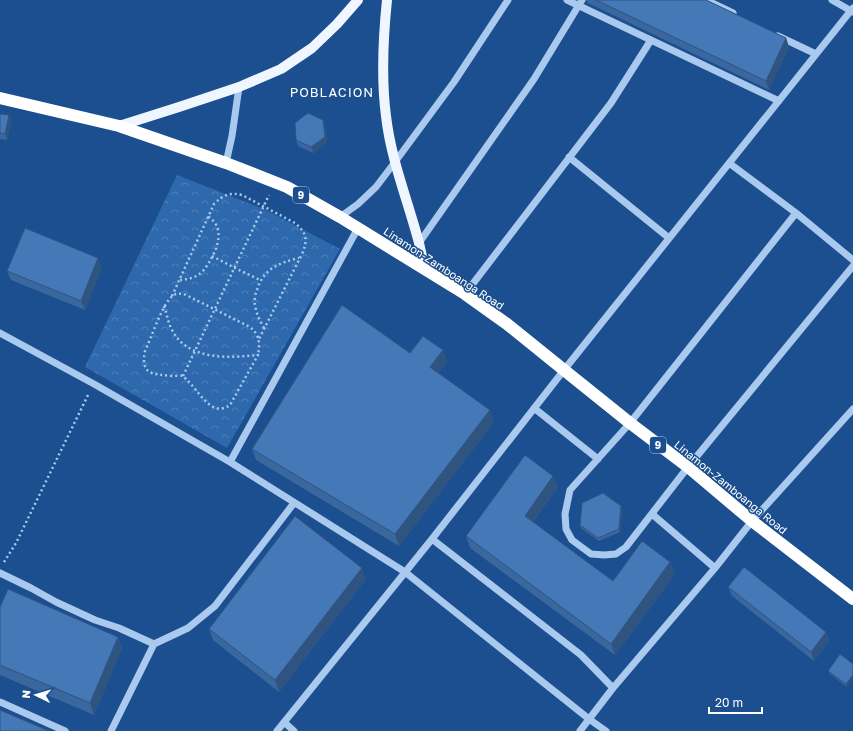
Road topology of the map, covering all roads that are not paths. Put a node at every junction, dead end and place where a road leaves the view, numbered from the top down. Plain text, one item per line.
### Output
1 (358, 0) edge
2 (386, 0) edge
3 (508, 0) edge
4 (567, 0) edge
5 (706, 0) edge
6 (832, 0) edge
7 (581, 3) edge
8 (852, 10) edge
9 (741, 17) edge
10 (775, 34) edge
11 (651, 40) junction
12 (816, 54) junction
13 (239, 87) junction
14 (0, 98) edge
15 (779, 101) junction
16 (119, 126) junction
17 (569, 157) junction
18 (395, 162) junction
19 (226, 163) junction
20 (729, 163) junction
21 (796, 214) junction
22 (340, 217) junction
23 (358, 228) junction
24 (670, 238) junction
25 (419, 243) junction
26 (853, 260) edge
27 (853, 266) edge
28 (425, 270) junction
29 (465, 294) junction
30 (0, 333) edge
31 (564, 370) junction
32 (534, 408) junction
33 (853, 409) edge
34 (630, 423) junction
35 (598, 459) junction
36 (230, 462) junction
37 (688, 467) junction
38 (294, 502) junction
39 (652, 514) junction
40 (752, 521) junction
41 (432, 539) junction
42 (715, 568) junction
43 (405, 572) junction
44 (0, 573) edge
45 (853, 599) edge
46 (154, 644) junction
47 (613, 688) junction
48 (0, 702) edge
49 (589, 719) junction
50 (284, 722) junction
51 (65, 731) edge
52 (111, 731) edge
53 (277, 731) edge
54 (294, 731) edge
55 (580, 731) edge
56 (606, 731) edge

1 - 13 main road
2 - 18 main road
3 - 18 street
4 - 7 street
5 - 9 street
6 - 8 street
7 - 11 street
7 - 25 street
8 - 12 street
10 - 12 street
11 - 15 street
11 - 17 street
12 - 15 street
13 - 16 main road
13 - 19 street
14 - 16 highway, Linamon-Zamboanga Road / 9
15 - 20 street
16 - 19 highway, Linamon-Zamboanga Road / 9
17 - 24 street
17 - 29 street
18 - 22 street
18 - 25 main road
19 - 22 highway, Linamon-Zamboanga Road / 9
20 - 21 street
20 - 24 street
21 - 26 street
21 - 34 street
22 - 23 highway, Linamon-Zamboanga Road / 9
23 - 28 highway, Linamon-Zamboanga Road / 9
23 - 36 street
24 - 31 street
25 - 28 main road
27 - 37 street
28 - 29 highway, Linamon-Zamboanga Road / 9
29 - 31 highway, Linamon-Zamboanga Road / 9
30 - 36 street
31 - 32 street
31 - 34 highway, Linamon-Zamboanga Road / 9
32 - 35 street
32 - 41 street
33 - 40 street
34 - 35 street
34 - 37 highway, Linamon-Zamboanga Road / 9
35 - 39 street
36 - 38 street
37 - 39 street
37 - 40 highway, Linamon-Zamboanga Road / 9
38 - 43 street
38 - 46 street
39 - 42 street
40 - 42 street
40 - 45 highway, Linamon-Zamboanga Road / 9
41 - 43 street
41 - 47 street
42 - 47 street
43 - 49 street
43 - 50 street
44 - 46 street
46 - 52 street
47 - 49 street
48 - 51 street
49 - 55 street
49 - 56 street
50 - 53 street
50 - 54 street

